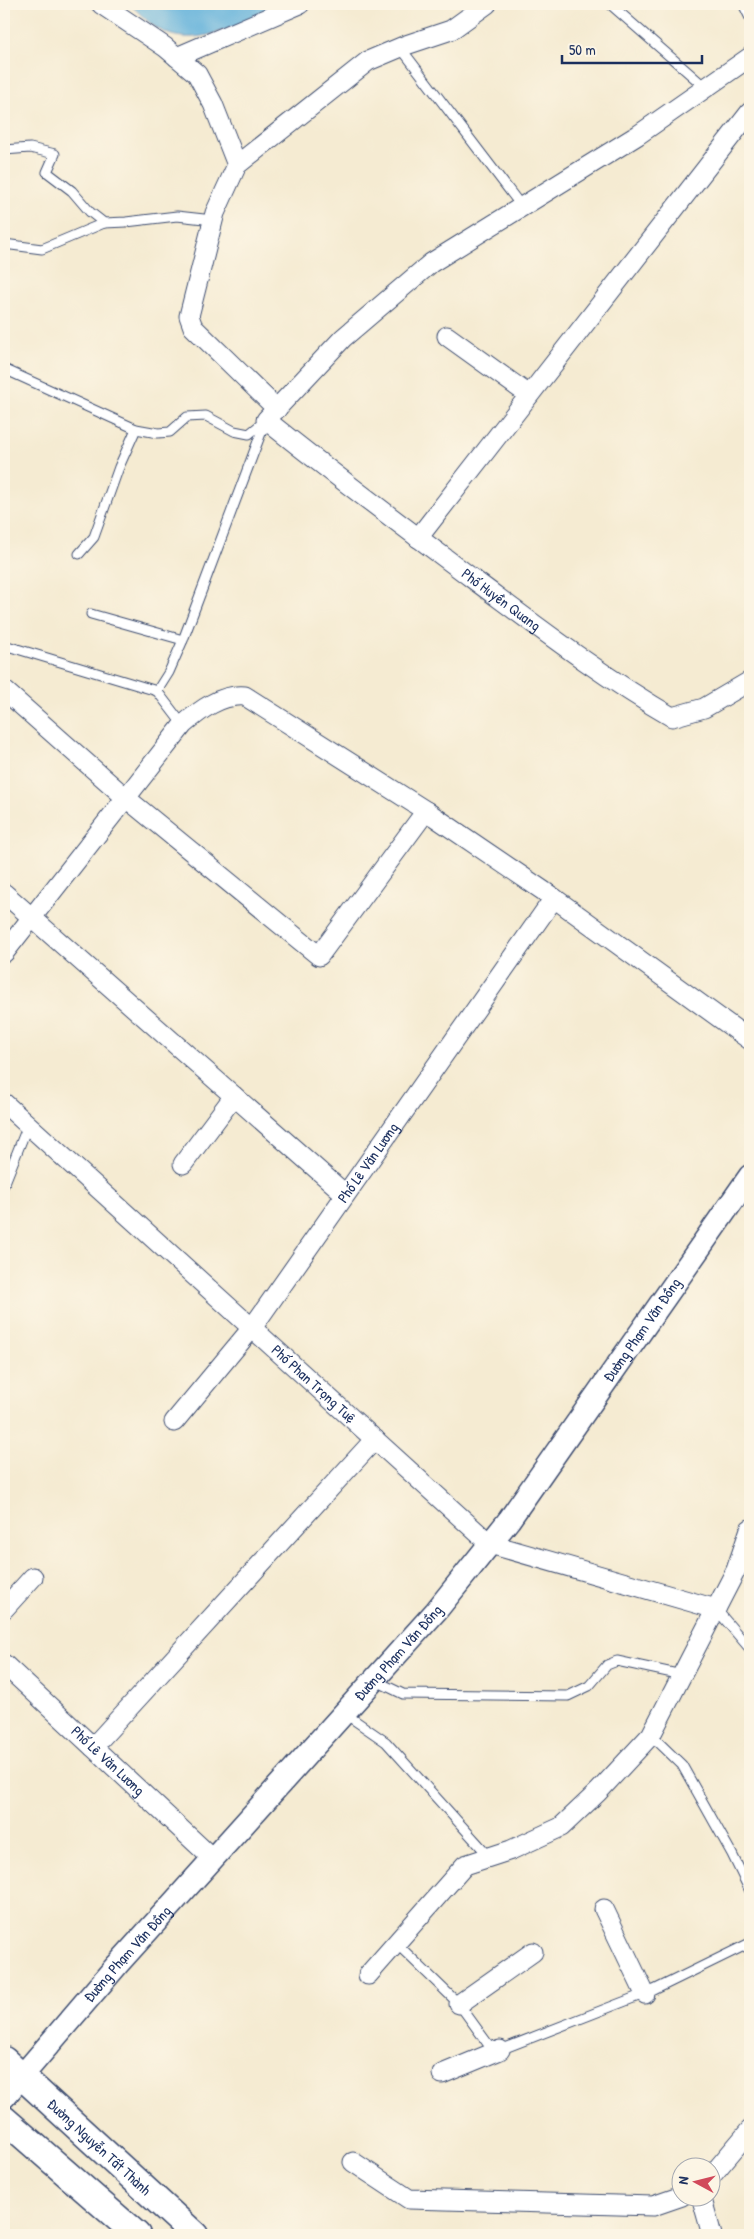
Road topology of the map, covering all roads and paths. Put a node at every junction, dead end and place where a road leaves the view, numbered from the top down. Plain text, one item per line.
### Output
1 (101, 4) edge
2 (300, 4) edge
3 (487, 4) edge
4 (610, 4) edge
5 (743, 4) edge
6 (750, 18) edge
7 (400, 47) junction
8 (177, 57) junction
9 (750, 57) edge
10 (706, 89) junction
11 (750, 112) edge
12 (4, 150) edge
13 (237, 165) junction
14 (522, 207) junction
15 (213, 220) junction
16 (104, 223) junction
17 (4, 244) edge
18 (447, 336) dead end
19 (4, 369) edge
20 (529, 395) junction
21 (272, 414) junction
22 (136, 429) junction
23 (418, 538) junction
24 (79, 554) dead end
25 (91, 614) dead end
26 (184, 640) junction
27 (4, 645) edge
28 (750, 681) edge
29 (4, 690) edge
30 (157, 691) junction
31 (183, 724) junction
32 (126, 798) junction
33 (426, 810) junction
34 (4, 893) edge
35 (554, 898) junction
36 (31, 918) junction
37 (4, 953) edge
38 (750, 1040) edge
39 (234, 1096) junction
40 (4, 1103) edge
41 (28, 1125) junction
42 (184, 1164) dead end
43 (750, 1176) edge
44 (4, 1185) edge
45 (345, 1194) junction
46 (252, 1328) junction
47 (174, 1422) dead end
48 (375, 1439) junction
49 (750, 1529) edge
50 (490, 1544) junction
51 (743, 1570) edge
52 (33, 1577) dead end
53 (4, 1609) edge
54 (716, 1609) junction
55 (750, 1649) edge
56 (4, 1664) edge
57 (682, 1675) junction
58 (374, 1680) junction
59 (344, 1713) junction
60 (651, 1735) junction
61 (93, 1747) junction
62 (489, 1856) junction
63 (213, 1859) junction
64 (750, 1891) edge
65 (604, 1909) dead end
66 (396, 1943) junction
67 (750, 1943) edge
68 (533, 1952) dead end
69 (368, 1974) dead end
70 (645, 1994) junction
71 (459, 2004) junction
72 (500, 2050) junction
73 (13, 2068) edge
74 (442, 2074) dead end
75 (4, 2098) edge
76 (4, 2119) edge
77 (750, 2130) edge
78 (353, 2162) dead end
79 (722, 2163) edge
80 (672, 2199) edge
81 (704, 2206) edge
82 (190, 2234) edge
83 (137, 2235) edge
84 (712, 2235) edge

1 - 8 street
2 - 8 street
3 - 7 street
4 - 10 lane
5 - 6 lane
7 - 13 street
7 - 14 lane
8 - 13 street
9 - 10 street
10 - 14 street
11 - 20 street
12 - 16 lane
13 - 15 street, Phố Huyền Quang
14 - 21 street
15 - 16 lane
15 - 21 street, Phố Huyền Quang
16 - 17 lane
18 - 20 street
19 - 22 lane
20 - 23 street
21 - 22 lane
21 - 23 street, Phố Huyền Quang
21 - 26 lane
22 - 24 lane
23 - 28 street, Phố Huyền Quang
25 - 26 lane
26 - 30 lane
27 - 30 lane
29 - 32 street
30 - 31 lane
31 - 32 street
31 - 33 street
32 - 33 street
32 - 36 street
33 - 35 street
34 - 36 street
35 - 38 street
35 - 45 street, Phố Lê Văn Lương
36 - 37 street
36 - 39 street
39 - 42 street
39 - 45 street
40 - 41 street, Phố Phan Trọng Tuệ
41 - 44 lane
41 - 46 street, Phố Phan Trọng Tuệ
43 - 50 street, Đường Phạm Văn Đồng
45 - 46 street, Phố Lê Văn Lương
46 - 47 street, Phố Lê Văn Lương
46 - 48 street, Phố Phan Trọng Tuệ
48 - 50 street, Phố Phan Trọng Tuệ
48 - 61 street
49 - 51 street
50 - 54 street
50 - 58 street, Đường Phạm Văn Đồng
51 - 54 street
52 - 53 street
54 - 55 lane
54 - 57 street
56 - 61 street, Phố Lê Văn Lương
57 - 58 lane
57 - 60 street
58 - 59 street, Đường Phạm Văn Đồng
59 - 62 lane
59 - 63 street, Đường Phạm Văn Đồng
60 - 62 street
60 - 64 lane
61 - 63 street, Phố Lê Văn Lương
62 - 66 street
63 - 73 street, Đường Phạm Văn Đồng
65 - 70 street
66 - 69 street
66 - 71 lane
67 - 70 lane
68 - 71 street
70 - 72 lane
71 - 72 lane
72 - 74 street
73 - 75 street, Đường Phạm Văn Đồng
73 - 82 main road, Đường Nguyễn Tất Thành
76 - 83 main road
77 - 79 street
78 - 80 street
81 - 84 street

